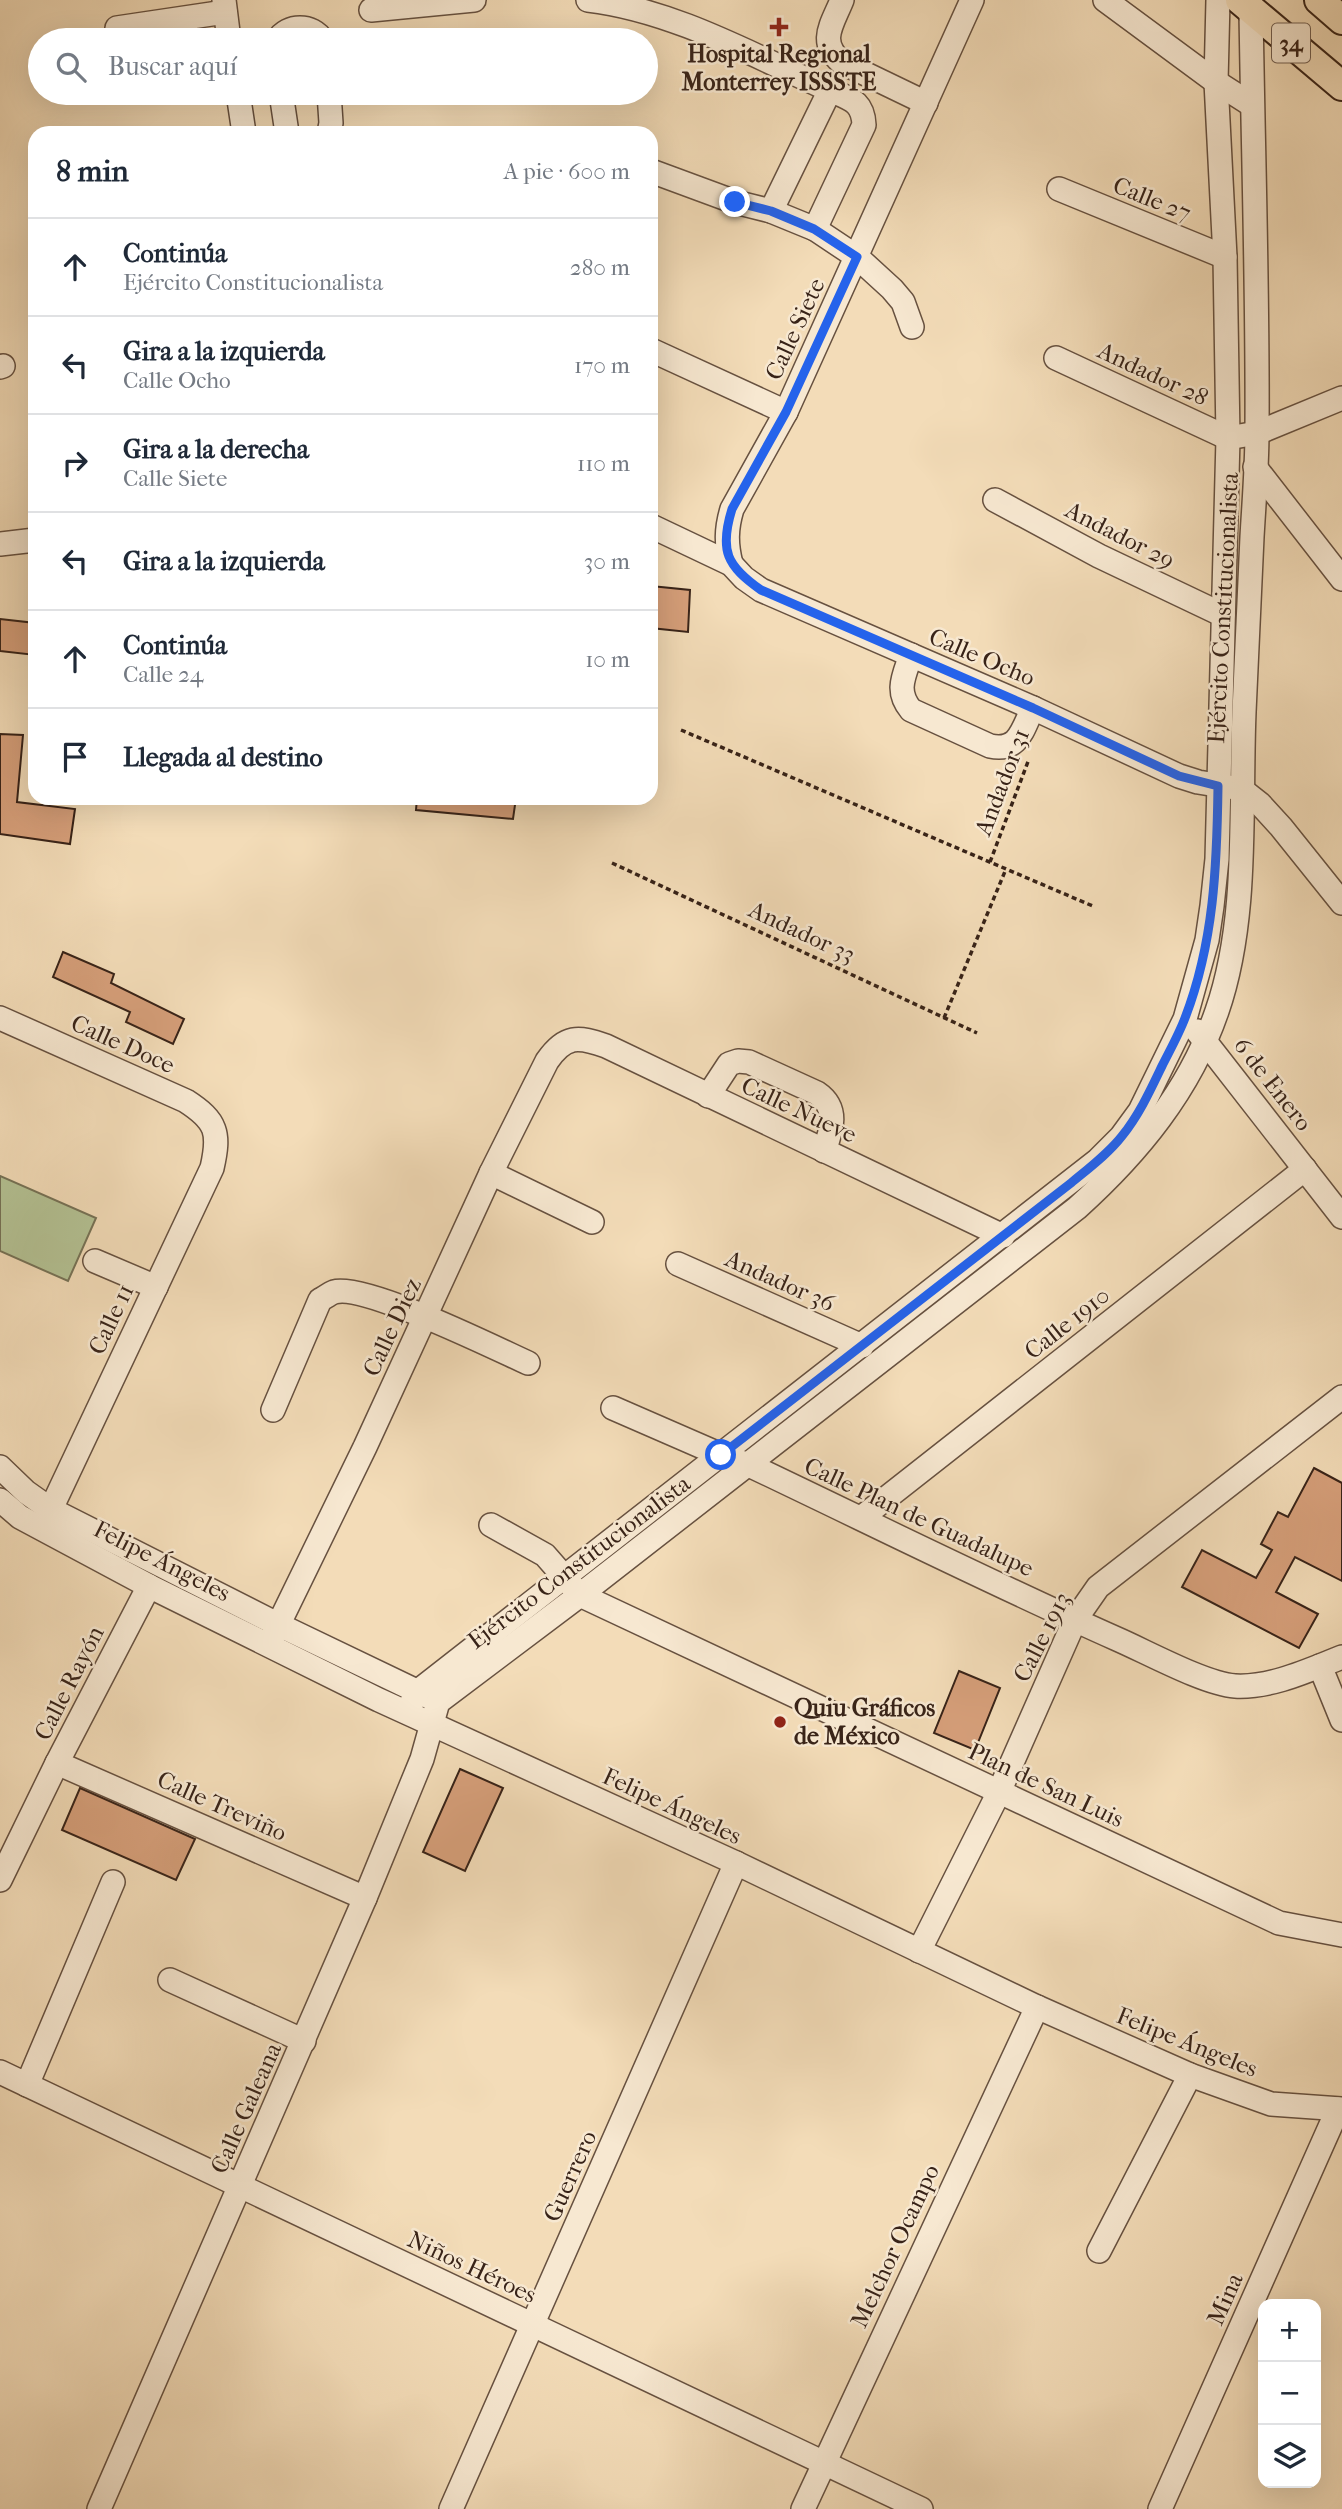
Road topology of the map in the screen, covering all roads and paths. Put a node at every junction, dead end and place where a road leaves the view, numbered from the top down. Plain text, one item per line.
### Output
1 (474, 0) edge
2 (587, 0) edge
3 (842, 0) edge
4 (972, 0) edge
5 (1105, 0) edge
6 (1218, 0) edge
7 (1319, 0) edge
8 (1245, 5) edge
9 (224, 6) edge
10 (371, 10) dead end
11 (1342, 20) edge
12 (117, 28) dead end
13 (227, 28) edge
14 (1216, 82) junction
15 (1342, 86) edge
16 (830, 90) junction
17 (926, 103) junction
18 (239, 105) edge
19 (283, 105) edge
20 (330, 105) edge
21 (1252, 105) junction
22 (243, 126) edge
23 (286, 126) edge
24 (330, 126) edge
25 (658, 174) edge
26 (1059, 189) dead end
27 (771, 211) junction
28 (814, 229) junction
29 (857, 257) junction
30 (1226, 257) junction
31 (912, 327) dead end
32 (658, 353) edge
33 (1056, 358) dead end
34 (1342, 398) edge
35 (786, 412) junction
36 (1257, 433) junction
37 (1228, 439) junction
38 (1255, 467) junction
39 (995, 500) dead end
40 (658, 529) edge
41 (28, 541) edge
42 (0, 544) edge
43 (731, 564) junction
44 (1342, 579) edge
45 (1223, 615) junction
46 (911, 655) junction
47 (1033, 708) junction
48 (681, 730) dead end
49 (1032, 751) dead end
50 (1218, 786) junction
51 (1241, 789) junction
52 (990, 862) junction
53 (612, 863) dead end
54 (1006, 869) junction
55 (1342, 903) edge
56 (1095, 907) dead end
57 (944, 1017) junction
58 (0, 1018) edge
59 (1185, 1019) junction
60 (977, 1033) dead end
61 (1205, 1039) junction
62 (571, 1040) joint
63 (708, 1096) junction
64 (216, 1130) joint
65 (824, 1151) junction
66 (1305, 1169) junction
67 (491, 1172) junction
68 (1342, 1217) edge
69 (592, 1222) dead end
70 (1003, 1236) junction
71 (96, 1261) dead end
72 (678, 1264) dead end
73 (156, 1287) junction
74 (426, 1317) junction
75 (862, 1346) junction
76 (528, 1363) dead end
77 (1342, 1397) edge
78 (613, 1408) dead end
79 (272, 1410) dead end
80 (721, 1455) junction
81 (748, 1465) junction
82 (0, 1467) edge
83 (0, 1500) edge
84 (861, 1518) junction
85 (46, 1519) junction
86 (491, 1525) dead end
87 (564, 1575) junction
88 (149, 1586) junction
89 (580, 1595) junction
90 (1075, 1620) junction
91 (274, 1634) junction
92 (1342, 1657) edge
93 (1320, 1665) junction
94 (421, 1702) junction
95 (1342, 1720) edge
96 (432, 1725) junction
97 (57, 1763) junction
98 (999, 1792) junction
99 (736, 1863) junction
100 (0, 1880) edge
101 (113, 1882) dead end
102 (365, 1898) junction
103 (1342, 1935) edge
104 (919, 1951) junction
105 (170, 1980) dead end
106 (1037, 2007) junction
107 (304, 2041) junction
108 (0, 2072) edge
109 (1190, 2075) junction
110 (27, 2085) junction
111 (1340, 2109) edge
112 (239, 2186) junction
113 (1099, 2251) dead end
114 (533, 2325) junction
115 (822, 2463) junction
116 (99, 2509) edge
117 (451, 2509) edge
118 (803, 2509) edge
119 (921, 2509) edge
120 (1160, 2509) edge

1 - 10 street
2 - 16 street
3 - 17 street
4 - 17 street, Calle Siete
5 - 14 street
6 - 14 street, Ejército Constitucionalista
7 - 11 main road, 34
8 - 15 main road, 34
8 - 21 street, Ejército Constitucionalista
9 - 12 street
9 - 13 street
14 - 21 street
14 - 30 street, Ejército Constitucionalista
16 - 27 street
16 - 28 street
17 - 29 street, Calle Siete
18 - 22 street
19 - 23 street
20 - 24 street
21 - 36 street, Ejército Constitucionalista
25 - 27 street
26 - 30 street, Calle 27
27 - 28 street
28 - 29 street
29 - 31 street
29 - 35 street, Calle Siete
30 - 37 street, Ejército Constitucionalista
32 - 35 street
33 - 37 street, Andador 28
34 - 36 street
35 - 43 street, Calle Siete
36 - 37 street
36 - 38 street, Ejército Constitucionalista
37 - 45 street, Ejército Constitucionalista
38 - 44 street
38 - 51 street, Ejército Constitucionalista
39 - 45 street, Andador 29
40 - 43 street, Calle Ocho
41 - 42 street
43 - 46 street, Calle Ocho
45 - 50 street, Ejército Constitucionalista
46 - 47 street, Calle Ocho
46 - 47 street
47 - 50 street, Calle Ocho
48 - 52 path
49 - 52 path, Andador 31
50 - 51 street, Calle Ocho
50 - 59 street, Ejército Constitucionalista
51 - 55 street
51 - 61 street, Ejército Constitucionalista
52 - 54 path
53 - 57 path, Andador 33
54 - 56 path
54 - 57 path
57 - 60 path, Andador 33
58 - 64 street, Calle Doce
59 - 61 street, 6 de Enero
59 - 70 street, Ejército Constitucionalista
61 - 66 street, 6 de Enero
61 - 81 street, Ejército Constitucionalista
62 - 63 street, Calle Nueve
62 - 67 street, Calle Diez
63 - 65 street, Calle Nueve
63 - 65 street
64 - 73 street, Calle 11
65 - 70 street, Calle Nueve
66 - 68 street, 6 de Enero
66 - 84 street, Calle 1910
67 - 69 street
67 - 74 street, Calle Diez
70 - 75 street, Ejército Constitucionalista
71 - 73 street
72 - 75 street, Andador 36
73 - 85 street, Calle 11
74 - 76 street
74 - 79 street
74 - 91 street, Calle Diez
75 - 80 street, Ejército Constitucionalista
77 - 90 street, Calle 1913
78 - 80 street, Calle Plan de Guadalupe
80 - 81 street, Calle Plan de Guadalupe
80 - 87 street, Ejército Constitucionalista
81 - 84 street, Calle Plan de Guadalupe
81 - 89 street, Ejército Constitucionalista
82 - 85 street, Felipe Ángeles
83 - 85 street, Felipe Ángeles
84 - 90 street, Calle Plan de Guadalupe
85 - 88 street, Felipe Ángeles
85 - 91 street, Felipe Ángeles
86 - 87 street
87 - 89 street
87 - 94 street, Ejército Constitucionalista
88 - 91 street, Felipe Ángeles
88 - 97 street, Calle Rayón
89 - 94 street, Ejército Constitucionalista
89 - 98 street, Plan de San Luis
90 - 93 street, Calle Plan de Guadalupe
90 - 98 street, Calle 1913
91 - 94 street, Felipe Ángeles
92 - 93 street, Calle Plan de Guadalupe
93 - 95 street
94 - 96 street, Felipe Ángeles
96 - 99 street, Felipe Ángeles
96 - 102 street, Calle Galeana
97 - 100 street, Calle Rayón
97 - 102 street, Calle Treviño
98 - 103 street, Plan de San Luis
98 - 104 street, Calle 1913
99 - 104 street, Felipe Ángeles
99 - 114 street, Guerrero
101 - 110 street
102 - 107 street, Calle Galeana
104 - 106 street, Felipe Ángeles
105 - 107 street
106 - 109 street, Felipe Ángeles
106 - 115 street, Melchor Ocampo
107 - 112 street, Calle Galeana
108 - 110 street, Niños Héroes
109 - 111 street, Felipe Ángeles
109 - 113 street
110 - 112 street, Niños Héroes
111 - 120 street, Mina
112 - 114 street, Niños Héroes
112 - 116 street, Calle Galeana
114 - 115 street, Niños Héroes
114 - 117 street, Guerrero
115 - 118 street, Melchor Ocampo
115 - 119 street, Niños Héroes

